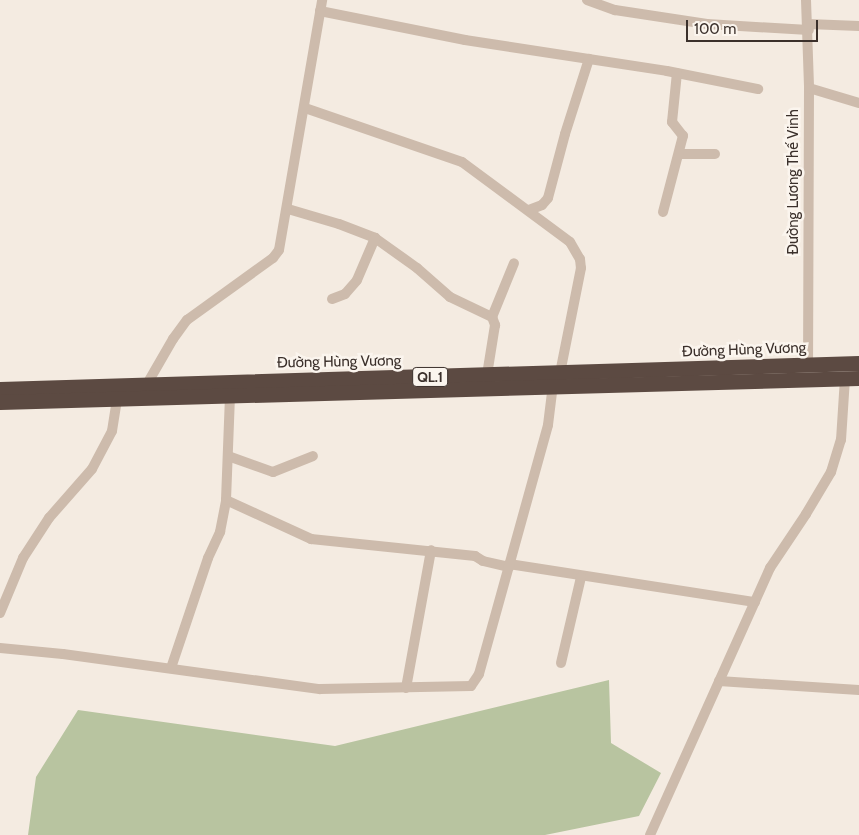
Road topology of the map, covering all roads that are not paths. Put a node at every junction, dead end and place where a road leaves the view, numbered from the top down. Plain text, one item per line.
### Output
1 (587, 0) edge
2 (806, 0) edge
3 (321, 5) edge
4 (859, 26) edge
5 (808, 27) junction
6 (589, 60) junction
7 (677, 73) junction
8 (809, 88) junction
9 (758, 89) dead end
10 (859, 103) edge
11 (305, 108) junction
12 (678, 154) junction
13 (715, 154) dead end
14 (288, 209) junction
15 (529, 210) junction
16 (663, 212) dead end
17 (375, 238) junction
18 (514, 263) dead end
19 (332, 299) dead end
20 (492, 317) junction
21 (859, 364) edge
22 (808, 365) junction
23 (487, 375) junction
24 (852, 378) edge
25 (557, 379) junction
26 (147, 384) junction
27 (0, 389) edge
28 (230, 395) junction
29 (117, 398) junction
30 (0, 402) edge
31 (228, 456) junction
32 (313, 456) dead end
33 (226, 500) junction
34 (431, 550) junction
35 (509, 566) junction
36 (581, 577) junction
37 (754, 602) junction
38 (0, 613) edge
39 (0, 648) edge
40 (561, 663) dead end
41 (170, 668) junction
42 (719, 681) junction
43 (406, 688) junction
44 (859, 690) edge
45 (650, 835) edge

1 - 5 street
2 - 5 street, Đường Lương Thế Vinh
3 - 6 street
3 - 11 street
4 - 5 street
5 - 8 street, Đường Lương Thế Vinh
6 - 7 street
6 - 15 street
7 - 9 street
7 - 12 street
8 - 10 street
8 - 22 street, Đường Lương Thế Vinh
11 - 14 street
11 - 15 street
12 - 13 street
12 - 16 street
14 - 17 street
14 - 26 street
15 - 25 street
17 - 19 street
17 - 20 street
18 - 20 street
20 - 23 street
21 - 22 highway, Đường Hùng Vương / QL.1
22 - 25 highway, Đường Hùng Vương / QL.1
23 - 25 highway, Đường Hùng Vương / QL.1
23 - 26 highway, Đường Hùng Vương / QL.1
24 - 25 highway, Đường Hùng Vương / QL.1
24 - 37 street
25 - 28 highway, Đường Hùng Vương / QL.1
25 - 35 street
26 - 27 highway, Đường Hùng Vương / QL.1
28 - 29 highway, Đường Hùng Vương / QL.1
28 - 31 street
29 - 30 highway, Đường Hùng Vương / QL.1
29 - 38 street
31 - 32 street
31 - 33 street
33 - 34 street
33 - 41 street
34 - 35 street
34 - 43 street
35 - 36 street
35 - 43 street
36 - 37 street
36 - 40 street
37 - 42 street
39 - 41 street
41 - 43 street
42 - 44 street
42 - 45 street

